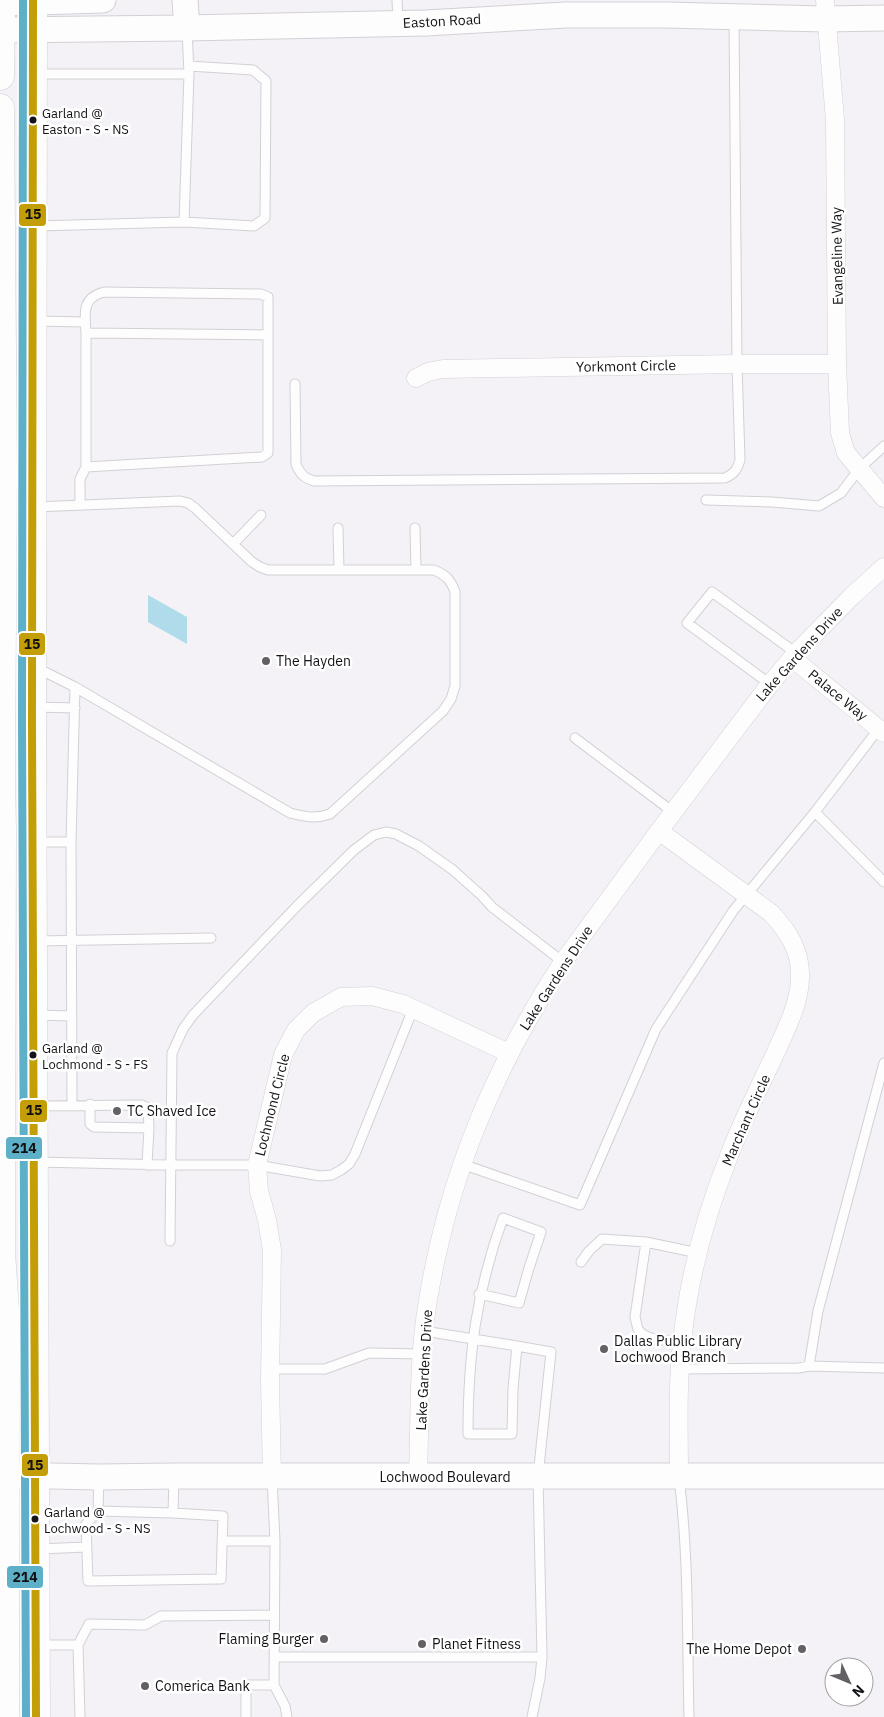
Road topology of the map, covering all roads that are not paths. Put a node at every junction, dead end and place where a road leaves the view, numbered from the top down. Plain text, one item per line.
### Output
1 (75, 0) edge
2 (103, 0) edge
3 (186, 0) edge
4 (33, 1) edge
5 (0, 2) edge
6 (825, 10) edge
7 (398, 12) edge
8 (734, 15) junction
9 (884, 18) edge
10 (187, 28) junction
11 (0, 30) edge
12 (33, 31) junction
13 (189, 70) junction
14 (33, 74) junction
15 (0, 76) edge
16 (0, 108) edge
17 (0, 152) edge
18 (184, 222) junction
19 (34, 226) junction
20 (0, 321) edge
21 (34, 321) junction
22 (85, 322) junction
23 (86, 333) junction
24 (268, 335) junction
25 (737, 364) junction
26 (838, 364) junction
27 (416, 378) dead end
28 (295, 384) dead end
29 (1, 388) edge
30 (1, 420) edge
31 (884, 446) edge
32 (86, 468) junction
33 (859, 469) junction
34 (884, 498) edge
35 (706, 500) dead end
36 (80, 505) junction
37 (1, 507) edge
38 (33, 507) junction
39 (262, 515) dead end
40 (338, 528) dead end
41 (415, 528) dead end
42 (233, 544) junction
43 (884, 567) edge
44 (339, 570) junction
45 (416, 570) junction
46 (1, 615) edge
47 (794, 656) junction
48 (32, 666) junction
49 (770, 684) junction
50 (75, 687) junction
51 (75, 708) junction
52 (32, 715) junction
53 (1, 723) edge
54 (882, 728) edge
55 (576, 738) dead end
56 (0, 773) edge
57 (674, 812) junction
58 (815, 812) junction
59 (1, 830) edge
60 (659, 831) junction
61 (33, 842) junction
62 (71, 842) junction
63 (1, 879) edge
64 (884, 882) edge
65 (746, 894) junction
66 (1, 922) edge
67 (211, 938) dead end
68 (72, 940) junction
69 (33, 941) junction
70 (563, 962) junction
71 (1, 988) edge
72 (413, 1008) junction
73 (34, 1015) junction
74 (72, 1016) junction
75 (509, 1053) junction
76 (884, 1063) edge
77 (1, 1090) edge
78 (72, 1104) junction
79 (90, 1104) junction
80 (34, 1106) junction
81 (149, 1128) junction
82 (1, 1151) edge
83 (34, 1162) junction
84 (462, 1164) junction
85 (147, 1165) junction
86 (257, 1165) junction
87 (171, 1166) junction
88 (1, 1199) edge
89 (170, 1241) dead end
90 (646, 1242) junction
91 (1, 1253) edge
92 (698, 1253) junction
93 (582, 1262) dead end
94 (480, 1294) junction
95 (424, 1331) junction
96 (3, 1333) edge
97 (472, 1339) junction
98 (682, 1342) junction
99 (517, 1346) junction
100 (422, 1354) junction
101 (809, 1366) junction
102 (884, 1368) edge
103 (3, 1369) edge
104 (270, 1369) junction
105 (680, 1369) junction
106 (2, 1429) edge
107 (3, 1474) edge
108 (36, 1476) junction
109 (174, 1476) junction
110 (538, 1476) junction
111 (679, 1476) junction
112 (884, 1476) edge
113 (99, 1477) junction
114 (272, 1477) junction
115 (418, 1477) junction
116 (98, 1511) junction
117 (173, 1513) junction
118 (222, 1541) junction
119 (275, 1541) junction
120 (86, 1547) junction
121 (36, 1549) junction
122 (274, 1615) junction
123 (37, 1645) junction
124 (78, 1645) junction
125 (275, 1657) junction
126 (542, 1657) junction
127 (274, 1685) junction
128 (4, 1716) edge
129 (36, 1717) edge
130 (80, 1717) edge
131 (246, 1717) edge
132 (287, 1717) edge
133 (532, 1717) edge
134 (689, 1717) edge

1 - 2 main road
1 - 4 main road
3 - 10 main road
4 - 5 main road
4 - 12 main road
5 - 11 main road
6 - 8 main road, Easton Road
6 - 9 main road, Easton Road
6 - 26 street, Evangeline Way
7 - 8 main road, Easton Road
7 - 10 main road, Easton Road
8 - 25 lane
10 - 12 main road, Easton Road
10 - 13 lane
11 - 12 main road, Easton Road
11 - 15 main road
12 - 14 main road
13 - 14 lane
13 - 18 lane
13 - 18 lane
14 - 19 main road
16 - 17 main road
17 - 20 main road
18 - 19 lane
19 - 21 main road
20 - 21 main road
20 - 29 main road
21 - 22 lane
21 - 38 main road
22 - 23 lane
22 - 24 lane
23 - 24 lane
23 - 32 lane
24 - 32 lane
25 - 26 street, Yorkmont Circle
25 - 27 street, Yorkmont Circle
25 - 28 lane
26 - 33 street, Evangeline Way
29 - 30 main road
30 - 37 main road
31 - 33 lane
32 - 36 lane
33 - 34 street, Evangeline Way
33 - 35 lane
36 - 38 lane
36 - 42 lane
37 - 38 main road
37 - 46 main road
38 - 48 main road
39 - 42 lane
40 - 44 lane
41 - 45 lane
42 - 44 lane
43 - 47 street, Lake Gardens Drive
44 - 45 lane
45 - 50 lane
46 - 53 main road
47 - 49 street, Lake Gardens Drive
47 - 49 lane
47 - 54 street, Palace Way
48 - 50 lane
48 - 52 main road
49 - 57 street, Lake Gardens Drive
50 - 51 lane
51 - 52 lane
51 - 62 lane
52 - 53 main road
52 - 61 main road
53 - 56 main road
54 - 58 lane
55 - 57 lane
56 - 59 main road
57 - 60 street, Lake Gardens Drive
58 - 64 lane
58 - 65 lane
59 - 63 main road
60 - 65 street, Marchant Circle
60 - 70 street, Lake Gardens Drive
61 - 62 lane
61 - 69 main road
62 - 68 lane
63 - 66 main road
65 - 84 lane
65 - 92 street, Marchant Circle
66 - 71 main road
67 - 68 lane
68 - 69 lane
68 - 74 lane
69 - 73 main road
70 - 75 street, Lake Gardens Drive
70 - 87 lane
71 - 77 main road
72 - 75 street, Lochmond Circle
72 - 86 lane
72 - 86 street, Lochmond Circle
73 - 74 lane
73 - 80 main road
74 - 78 lane
75 - 84 street, Lake Gardens Drive
76 - 101 lane
77 - 82 main road
78 - 79 lane
78 - 80 lane
79 - 81 lane
79 - 81 lane
80 - 83 main road
81 - 85 lane
82 - 83 main road
82 - 88 main road
83 - 85 lane
83 - 108 main road
84 - 95 street, Lake Gardens Drive
85 - 87 lane
86 - 87 lane
86 - 104 street, Lochmond Circle
87 - 89 lane
88 - 91 main road
90 - 92 lane
90 - 93 lane
90 - 98 lane
91 - 96 main road
92 - 98 street, Marchant Circle
94 - 94 lane
94 - 97 lane
95 - 97 lane
95 - 100 street, Lake Gardens Drive
96 - 103 main road
97 - 99 lane
97 - 99 lane
98 - 105 street, Marchant Circle
99 - 110 lane
100 - 104 lane
100 - 115 street, Lake Gardens Drive
101 - 102 lane
101 - 105 lane
103 - 106 main road
104 - 114 street, Lochmond Circle
105 - 111 street, Marchant Circle
106 - 107 main road
107 - 108 main road, Lochwood Boulevard
107 - 128 main road
108 - 113 main road, Lochwood Boulevard
108 - 121 main road
109 - 113 main road, Lochwood Boulevard
109 - 114 main road, Lochwood Boulevard
109 - 117 lane
110 - 111 main road, Lochwood Boulevard
110 - 115 main road, Lochwood Boulevard
110 - 126 lane
111 - 112 main road, Lochwood Boulevard
111 - 134 lane
113 - 116 lane
114 - 115 main road, Lochwood Boulevard
114 - 119 lane
116 - 117 lane
116 - 120 lane
117 - 118 lane
118 - 119 lane
118 - 120 lane
119 - 122 lane
120 - 121 lane
121 - 123 main road
122 - 124 lane
122 - 125 lane
123 - 124 lane
123 - 129 main road
124 - 130 lane
125 - 126 lane
125 - 127 lane
126 - 133 lane
127 - 131 lane
127 - 132 lane

